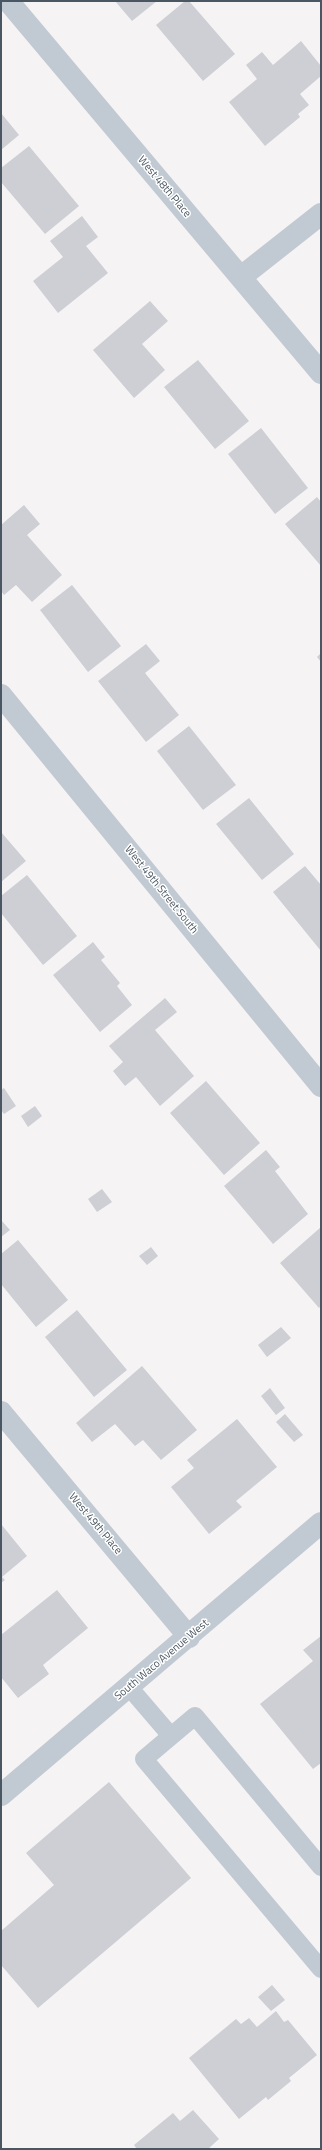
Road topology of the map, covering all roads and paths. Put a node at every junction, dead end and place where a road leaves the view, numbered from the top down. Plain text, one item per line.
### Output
1 (8, 1) edge
2 (321, 214) edge
3 (241, 277) junction
4 (321, 373) edge
5 (1, 695) edge
6 (321, 1086) edge
7 (1, 1412) edge
8 (321, 1523) edge
9 (189, 1637) junction
10 (129, 1687) junction
11 (172, 1736) junction
12 (1, 1795) edge
13 (321, 1867) edge
14 (321, 1969) edge

1 - 3 street, West 48th Place
2 - 3 street
3 - 4 street, West 48th Place
5 - 6 street, West 49th Street South
7 - 9 street, West 49th Place
8 - 9 street, South Waco Avenue West
9 - 10 street, South Waco Avenue West
10 - 11 lane
10 - 12 street, South Waco Avenue West
11 - 13 lane
11 - 14 lane

